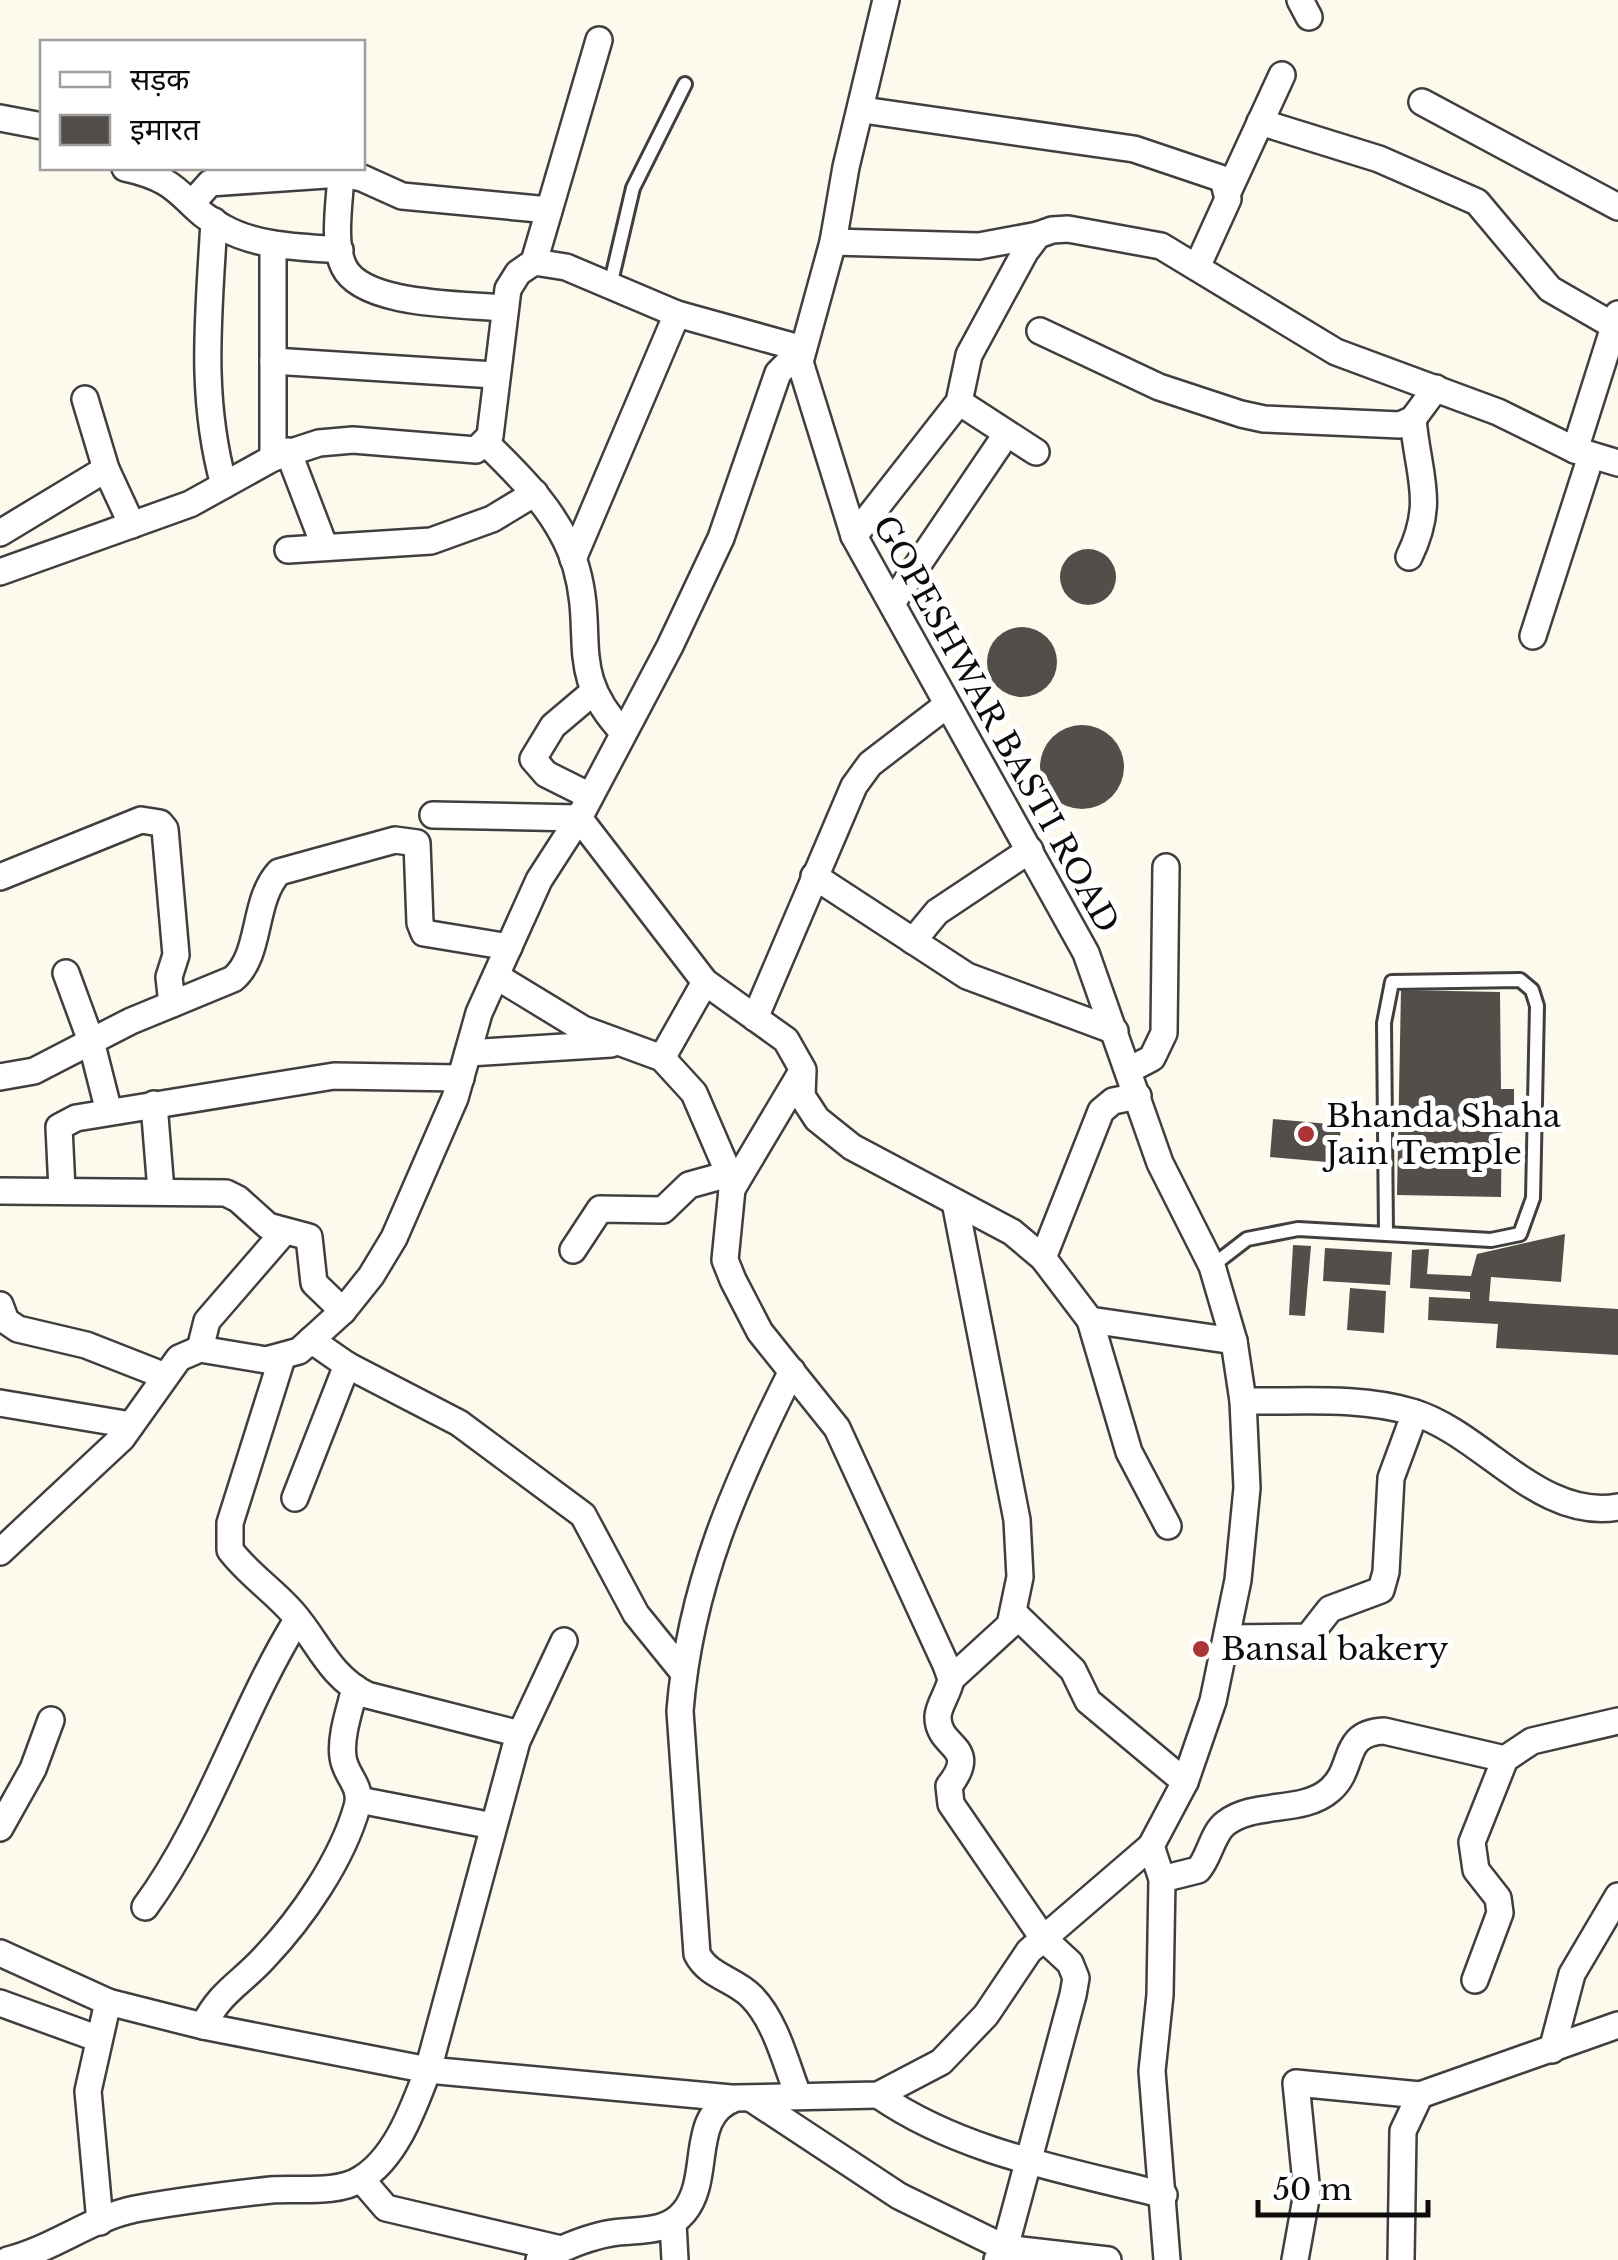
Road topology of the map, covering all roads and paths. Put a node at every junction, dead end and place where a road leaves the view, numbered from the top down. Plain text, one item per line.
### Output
1 (886, 0) edge
2 (599, 40) dead end
3 (1282, 74) dead end
4 (684, 84) dead end
5 (1422, 102) dead end
6 (863, 110) junction
7 (0, 118) edge
8 (1260, 122) junction
9 (40, 126) edge
10 (134, 170) edge
11 (340, 174) junction
12 (1228, 190) junction
13 (193, 202) junction
14 (1618, 206) edge
15 (550, 210) junction
16 (214, 221) junction
17 (1038, 235) junction
18 (833, 242) junction
19 (273, 244) junction
20 (340, 250) junction
21 (534, 262) junction
22 (1198, 264) junction
23 (610, 286) junction
24 (504, 308) junction
25 (677, 314) junction
26 (1616, 320) edge
27 (1040, 331) dead end
28 (801, 356) junction
29 (273, 361) junction
30 (494, 375) junction
31 (1436, 388) junction
32 (85, 398) dead end
33 (959, 402) junction
34 (1414, 420) junction
35 (1001, 442) dead end
36 (486, 444) junction
37 (1036, 452) dead end
38 (1583, 453) junction
39 (280, 454) junction
40 (1618, 463) edge
41 (106, 469) junction
42 (224, 485) junction
43 (535, 493) junction
44 (132, 525) junction
45 (0, 534) edge
46 (854, 536) junction
47 (324, 545) junction
48 (288, 550) dead end
49 (1410, 557) dead end
50 (573, 559) junction
51 (5, 570) edge
52 (892, 603) junction
53 (1533, 636) dead end
54 (592, 693) junction
55 (948, 705) junction
56 (624, 732) junction
57 (585, 807) junction
58 (433, 815) dead end
59 (1030, 850) junction
60 (1166, 867) dead end
61 (814, 876) junction
62 (0, 877) edge
63 (913, 941) junction
64 (509, 947) junction
65 (66, 972) dead end
66 (496, 976) junction
67 (705, 982) junction
68 (172, 1004) junction
69 (755, 1018) junction
70 (1115, 1031) junction
71 (91, 1041) junction
72 (626, 1043) junction
73 (662, 1058) junction
74 (464, 1066) junction
75 (802, 1070) junction
76 (1129, 1070) junction
77 (0, 1077) edge
78 (1138, 1096) junction
79 (154, 1104) junction
80 (109, 1112) junction
81 (731, 1182) junction
82 (0, 1190) edge
83 (62, 1190) junction
84 (161, 1191) junction
85 (956, 1202) junction
86 (0, 1211) edge
87 (284, 1232) junction
88 (1386, 1234) junction
89 (574, 1250) dead end
90 (1042, 1258) junction
91 (1212, 1266) junction
92 (0, 1305) edge
93 (344, 1311) junction
94 (1090, 1320) junction
95 (312, 1340) junction
96 (1234, 1341) junction
97 (200, 1349) junction
98 (282, 1358) junction
99 (347, 1365) junction
100 (792, 1371) junction
101 (164, 1376) junction
102 (1243, 1401) junction
103 (0, 1403) edge
104 (1415, 1413) junction
105 (131, 1424) junction
106 (294, 1498) dead end
107 (1618, 1506) edge
108 (1168, 1526) dead end
109 (0, 1552) edge
110 (1014, 1613) junction
111 (297, 1620) junction
112 (1227, 1638) junction
113 (564, 1642) dead end
114 (683, 1672) junction
115 (951, 1679) junction
116 (354, 1688) junction
117 (50, 1720) dead end
118 (1618, 1720) edge
119 (520, 1734) junction
120 (1504, 1759) junction
121 (1184, 1782) junction
122 (359, 1800) junction
123 (492, 1826) junction
124 (0, 1828) edge
125 (1151, 1846) junction
126 (1162, 1879) junction
127 (1618, 1896) edge
128 (145, 1907) dead end
129 (1043, 1938) junction
130 (0, 1953) edge
131 (1475, 1980) dead end
132 (108, 2002) junction
133 (0, 2004) edge
134 (203, 2026) junction
135 (1618, 2026) edge
136 (100, 2039) junction
137 (1552, 2050) junction
138 (428, 2070) junction
139 (878, 2094) junction
140 (798, 2095) junction
141 (1420, 2095) junction
142 (744, 2098) junction
143 (1032, 2161) junction
144 (361, 2179) junction
145 (1164, 2194) junction
146 (100, 2222) junction
147 (673, 2223) junction
148 (550, 2254) edge
149 (1001, 2254) edge
150 (8, 2260) edge
151 (674, 2260) edge
152 (1108, 2260) edge
153 (1167, 2260) edge
154 (1295, 2260) edge
155 (1402, 2260) edge

1 - 6 street
2 - 15 street
3 - 8 street
4 - 23 lane
5 - 14 street
6 - 12 street
6 - 18 street
7 - 9 street
8 - 12 street
8 - 26 street
10 - 13 street
11 - 13 street
11 - 15 street
11 - 20 street
12 - 22 street
13 - 16 street
15 - 21 street
16 - 19 street
16 - 42 street
17 - 18 street
17 - 22 street
17 - 33 street
18 - 28 street
19 - 20 street
19 - 29 street
20 - 24 street
21 - 23 street
21 - 24 street
22 - 31 street
23 - 25 street
24 - 30 street
25 - 28 street
25 - 50 street
26 - 38 street
27 - 34 street
28 - 46 street, GOPESHWAR BASTI ROAD
28 - 56 street
29 - 30 street
29 - 39 street
30 - 36 street
31 - 34 street
31 - 38 street
32 - 41 street
33 - 37 street
33 - 46 street
34 - 49 street
35 - 52 street
36 - 39 street
36 - 43 street
38 - 40 street
38 - 53 street
39 - 42 street
39 - 47 street
41 - 44 street
41 - 45 street
42 - 44 street
43 - 47 street
43 - 50 street
44 - 51 street
45 - 51 street
46 - 52 street, GOPESHWAR BASTI ROAD
47 - 48 street
50 - 54 street
52 - 55 street, GOPESHWAR BASTI ROAD
54 - 56 street
54 - 57 street
55 - 59 street, GOPESHWAR BASTI ROAD
55 - 61 street
56 - 57 street
57 - 58 street
57 - 64 street
57 - 67 street
59 - 63 street
59 - 70 street, GOPESHWAR BASTI ROAD
60 - 76 street
61 - 63 street
61 - 69 street
62 - 68 street
63 - 70 street
64 - 66 street
64 - 68 street
65 - 71 street
66 - 72 street
66 - 74 street
67 - 69 street
67 - 73 street
68 - 71 street
69 - 75 street
70 - 76 street, GOPESHWAR BASTI ROAD
71 - 77 street
71 - 80 street
72 - 73 street
72 - 74 street
73 - 81 street
74 - 79 street
74 - 93 street
75 - 81 street
75 - 85 street
76 - 78 street, GOPESHWAR BASTI ROAD
78 - 90 street
78 - 91 street, GOPESHWAR BASTI ROAD
79 - 80 street
79 - 84 street
80 - 83 street
81 - 89 street
81 - 100 street
82 - 83 street
82 - 86 street
83 - 84 street
84 - 87 street
85 - 90 street
85 - 110 street
87 - 93 street
87 - 97 street
88 - 88 lane
88 - 91 lane
90 - 94 street
91 - 96 street, GOPESHWAR BASTI ROAD
92 - 101 street
93 - 95 street
94 - 96 street
94 - 108 street
95 - 98 street
95 - 99 street
96 - 102 street, GOPESHWAR BASTI ROAD
97 - 98 street
97 - 101 street
98 - 111 street
99 - 106 street
99 - 114 street
100 - 114 street
100 - 115 street
101 - 105 street
102 - 104 street
102 - 112 street, GOPESHWAR BASTI ROAD
103 - 105 street
104 - 107 street
104 - 112 street
105 - 109 street
110 - 115 street
110 - 121 street
111 - 116 street
111 - 128 street
112 - 121 street, GOPESHWAR BASTI ROAD
113 - 119 street
114 - 140 street
115 - 129 street
116 - 119 street
116 - 122 street
117 - 124 street
118 - 120 street
119 - 123 street
120 - 126 street
120 - 131 street
121 - 125 street, GOPESHWAR BASTI ROAD
122 - 123 street
122 - 134 street
123 - 138 street
125 - 126 street
125 - 129 street, GOPESHWAR BASTI ROAD
126 - 145 street
127 - 137 street
129 - 139 street, GOPESHWAR BASTI ROAD
129 - 143 street
130 - 132 street, GOPESHWAR BASTI ROAD
132 - 134 street, GOPESHWAR BASTI ROAD
132 - 136 street
133 - 136 street
134 - 138 street, GOPESHWAR BASTI ROAD
135 - 137 street
136 - 146 street
137 - 141 street
138 - 142 street, GOPESHWAR BASTI ROAD
138 - 144 street
139 - 140 street, GOPESHWAR BASTI ROAD
139 - 143 street
140 - 142 street, GOPESHWAR BASTI ROAD
141 - 154 street
141 - 155 street
142 - 147 street
142 - 149 street
143 - 145 street
143 - 149 street
144 - 146 street
144 - 148 street
145 - 153 street
146 - 150 street
147 - 148 street
147 - 151 street
149 - 152 street

